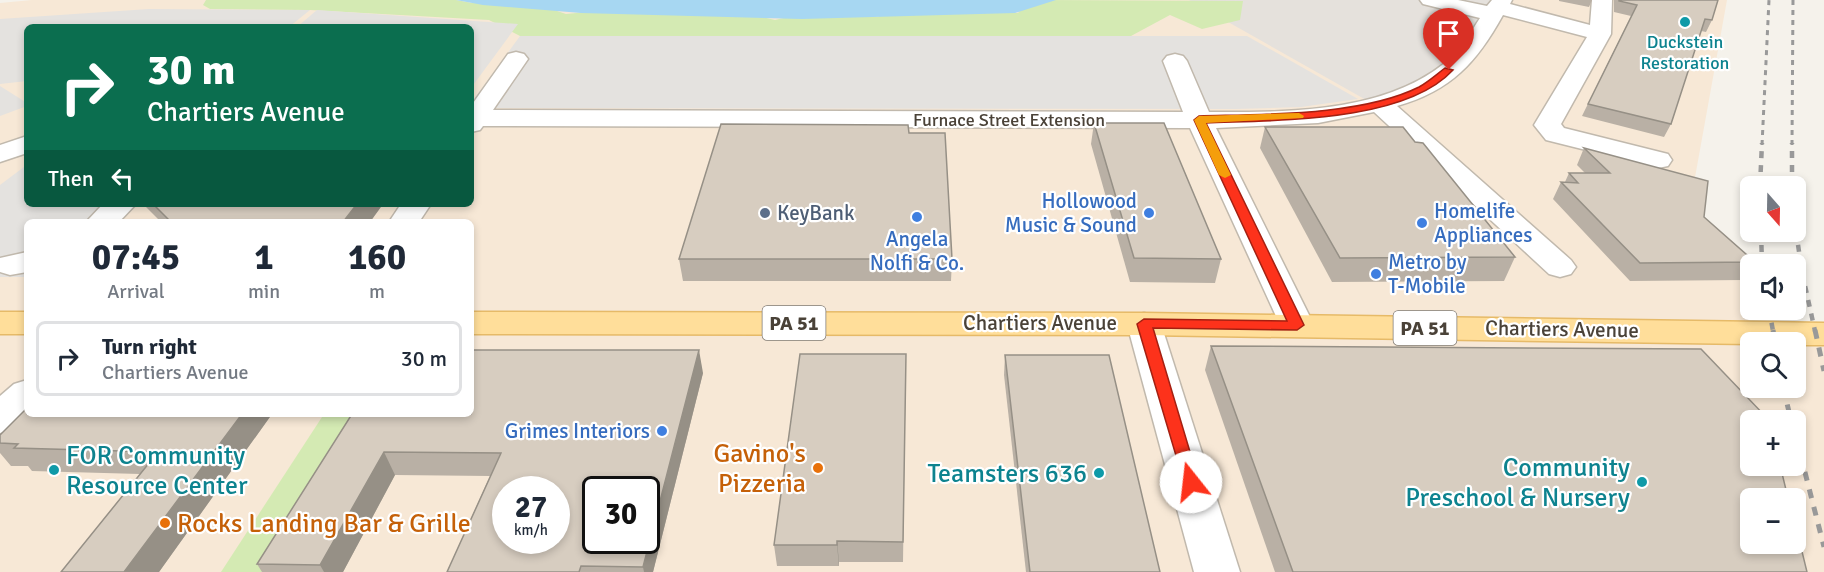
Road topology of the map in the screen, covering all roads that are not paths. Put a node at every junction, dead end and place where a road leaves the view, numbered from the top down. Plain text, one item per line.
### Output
1 (1430, 0) edge
2 (1602, 0) edge
3 (1497, 7) edge
4 (1600, 34) junction
5 (516, 59) dead end
6 (1175, 61) dead end
7 (1380, 104) junction
8 (474, 117) edge
9 (474, 120) edge
10 (1199, 120) junction
11 (24, 145) edge
12 (0, 154) edge
13 (1658, 160) dead end
14 (118, 207) edge
15 (104, 219) edge
16 (1560, 267) dead end
17 (474, 322) edge
18 (0, 323) edge
19 (24, 323) edge
20 (1144, 324) junction
21 (1297, 325) junction
22 (1824, 334) edge
23 (24, 396) edge
24 (0, 419) edge
25 (1217, 572) edge

1 - 3 street
2 - 4 street
3 - 4 street
3 - 7 street, Furnace Street Extension
4 - 13 street
5 - 8 street
6 - 10 street
7 - 10 street, Furnace Street Extension
7 - 16 street
9 - 10 street, Furnace Street Extension
10 - 21 street
11 - 12 street
14 - 15 street
17 - 20 main road, Chartiers Avenue / PA 51
18 - 19 main road
20 - 21 main road, Chartiers Avenue / PA 51
20 - 25 street
21 - 22 main road, Chartiers Avenue / PA 51
23 - 24 street

